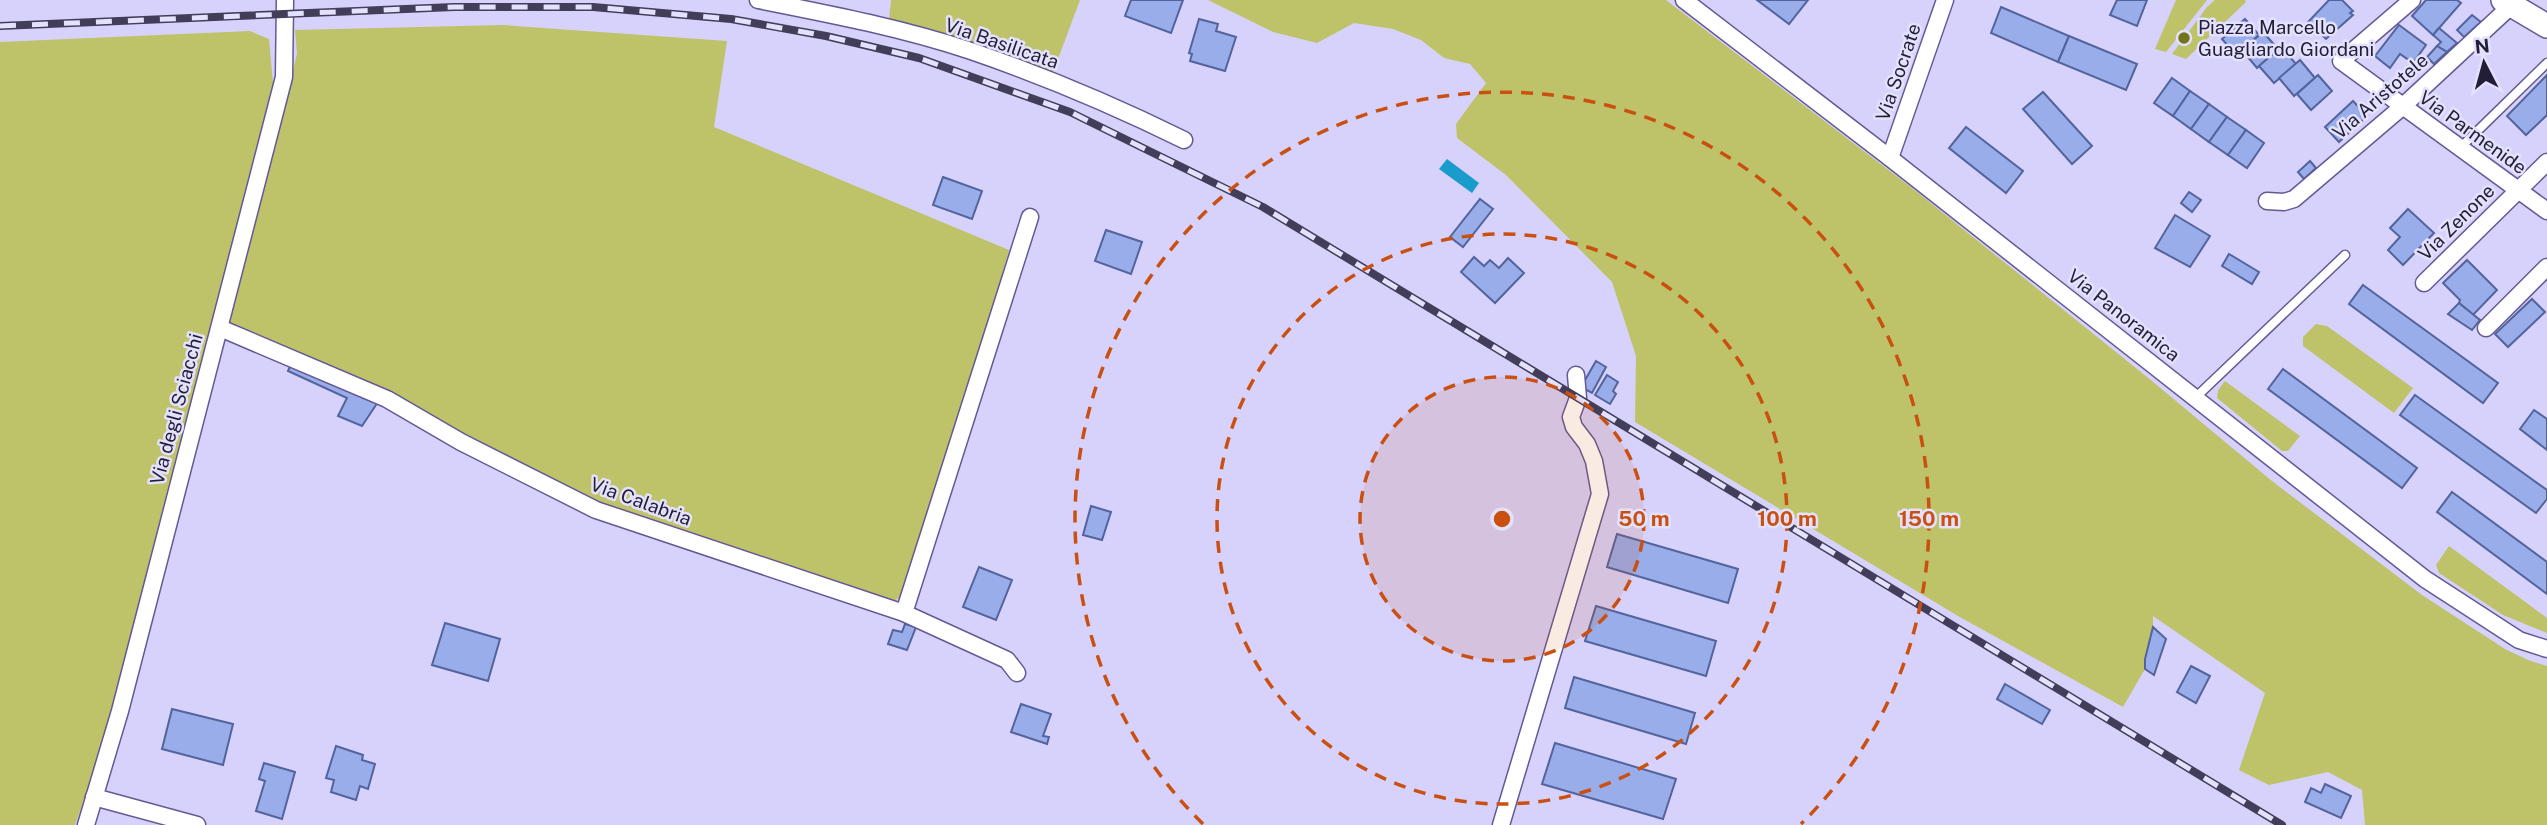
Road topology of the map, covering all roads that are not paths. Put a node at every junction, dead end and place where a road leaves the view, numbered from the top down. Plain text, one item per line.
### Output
1 (285, 0) edge
2 (758, 0) edge
3 (1684, 0) edge
4 (1945, 0) edge
5 (2412, 0) edge
6 (2507, 2) edge
7 (2547, 26) edge
8 (2547, 63) edge
9 (2402, 107) junction
10 (1184, 140) dead end
11 (2461, 147) junction
12 (1890, 158) junction
13 (2547, 162) edge
14 (2518, 190) junction
15 (2267, 201) dead end
16 (2547, 211) edge
17 (1030, 217) dead end
18 (2345, 255) dead end
19 (2547, 267) edge
20 (2424, 283) dead end
21 (220, 328) junction
22 (2486, 328) dead end
23 (1576, 375) dead end
24 (2195, 398) junction
25 (904, 612) junction
26 (2547, 649) edge
27 (1017, 673) dead end
28 (94, 797) junction
29 (86, 825) edge
30 (197, 825) edge
31 (1501, 825) edge

1 - 21 street, Via degli Sciacchi
2 - 10 street, Via Basilicata
3 - 12 street, Via Panoramica
4 - 12 street, Via Socrate
5 - 9 street, Via Parmenide
6 - 7 main road
6 - 9 street, Via Aristotele
8 - 11 lane
9 - 11 street, Via Parmenide
9 - 15 street, Via Aristotele
11 - 14 street, Via Parmenide
12 - 24 street, Via Panoramica
13 - 14 street, Via Zenone
14 - 16 street, Via Parmenide
14 - 20 street, Via Zenone
17 - 25 street
18 - 24 lane
19 - 22 street
21 - 25 street, Via Calabria
21 - 28 street, Via degli Sciacchi
23 - 31 street
24 - 26 street, Via Panoramica
25 - 27 street, Via Calabria
28 - 29 street, Via degli Sciacchi
28 - 30 street

